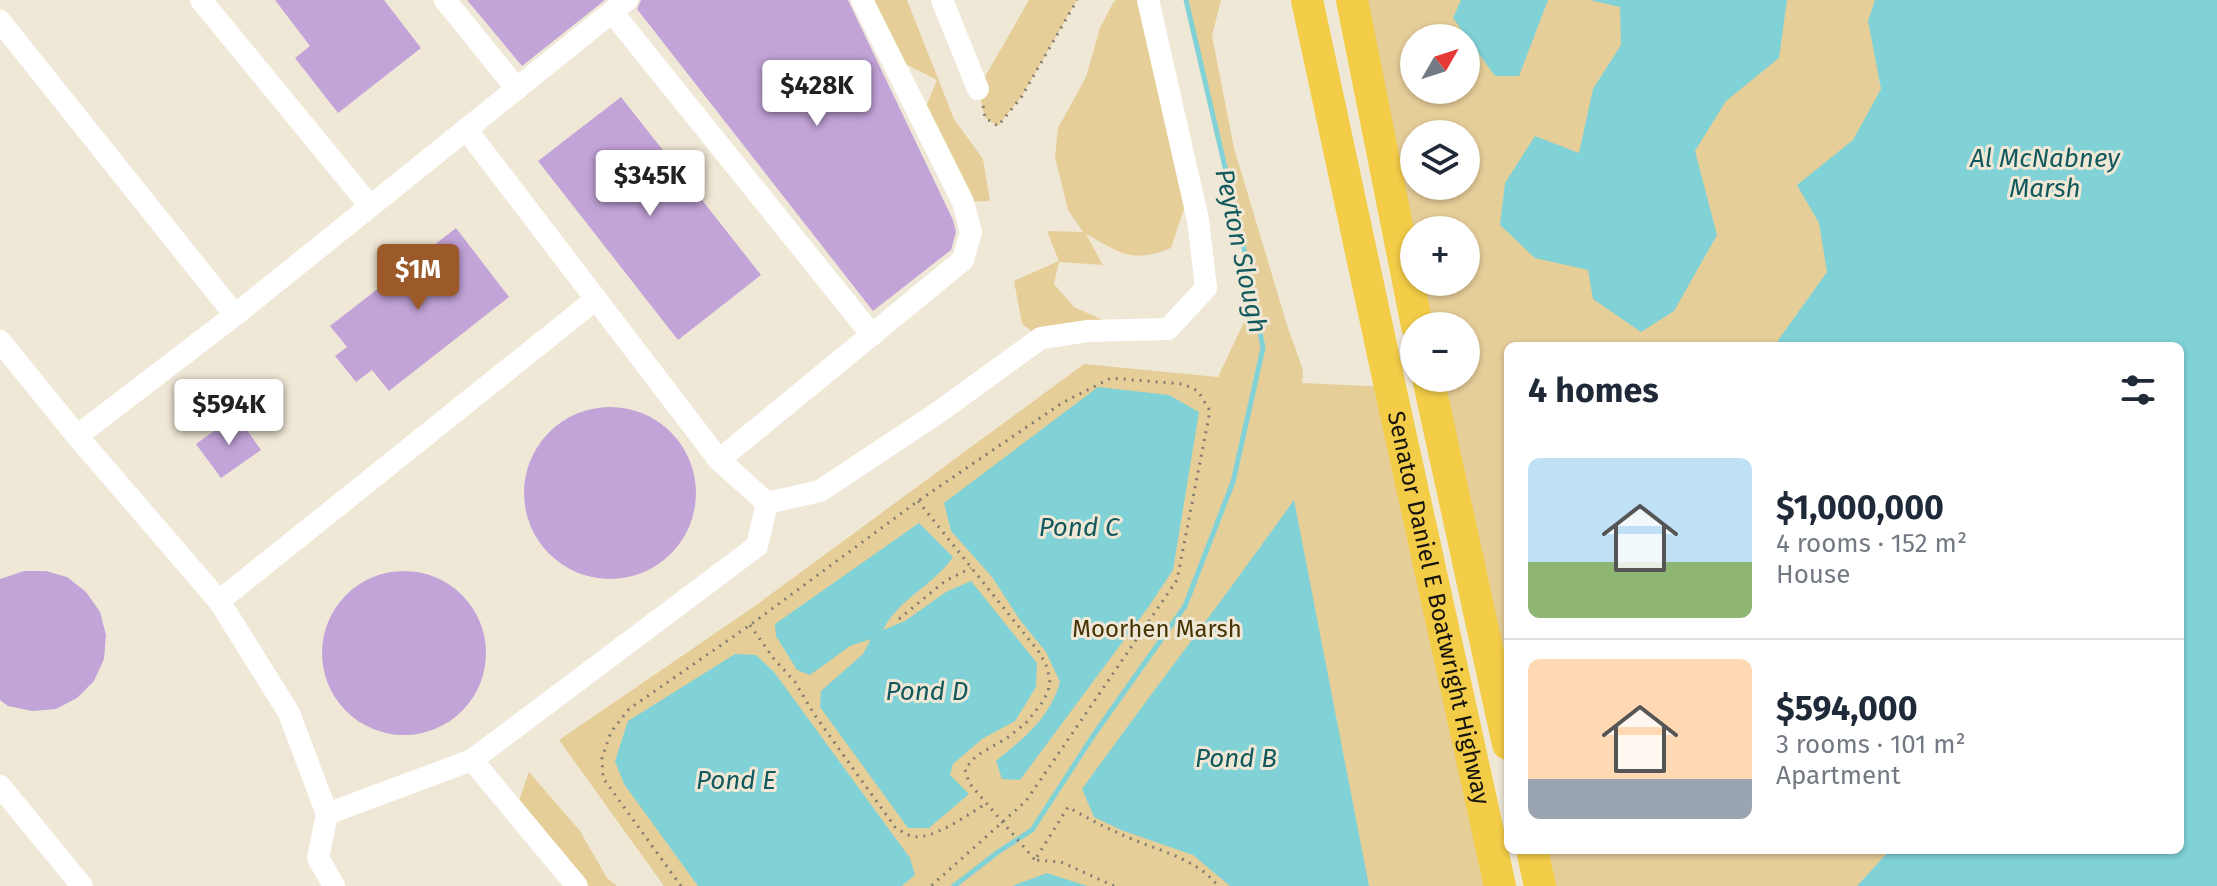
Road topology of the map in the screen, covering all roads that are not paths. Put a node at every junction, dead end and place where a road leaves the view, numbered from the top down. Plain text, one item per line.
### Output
1 (201, 0) edge
2 (445, 0) edge
3 (862, 0) edge
4 (942, 0) edge
5 (1148, 0) edge
6 (1307, 0) edge
7 (1352, 0) edge
8 (619, 6) edge
9 (0, 21) edge
10 (517, 89) junction
11 (978, 89) road end
12 (466, 129) junction
13 (370, 206) junction
14 (596, 299) junction
15 (1414, 312) edge
16 (235, 315) junction
17 (872, 335) junction
18 (0, 341) edge
19 (1431, 392) edge
20 (77, 436) junction
21 (719, 460) junction
22 (767, 503) junction
23 (219, 601) junction
24 (1504, 726) edge
25 (472, 760) junction
26 (0, 786) edge
27 (327, 814) junction
28 (1533, 854) edge
29 (82, 886) edge
30 (334, 886) edge
31 (577, 886) edge
32 (1500, 886) edge
33 (1540, 886) edge

1 - 13 street
2 - 10 street
3 - 17 street
4 - 11 street
5 - 22 street
6 - 32 highway, Senator Daniel E Boatwright Highway
7 - 15 highway
8 - 10 street
8 - 17 street
9 - 16 street
10 - 12 street
12 - 13 street
12 - 14 street
13 - 16 street
14 - 21 street
14 - 23 street
16 - 20 street
17 - 21 street
18 - 20 street
19 - 24 highway, Senator Daniel E Boatwright Highway
20 - 23 street
21 - 22 street
22 - 25 street
23 - 27 street
25 - 27 street
25 - 31 street
26 - 29 street
27 - 30 street
28 - 33 highway

